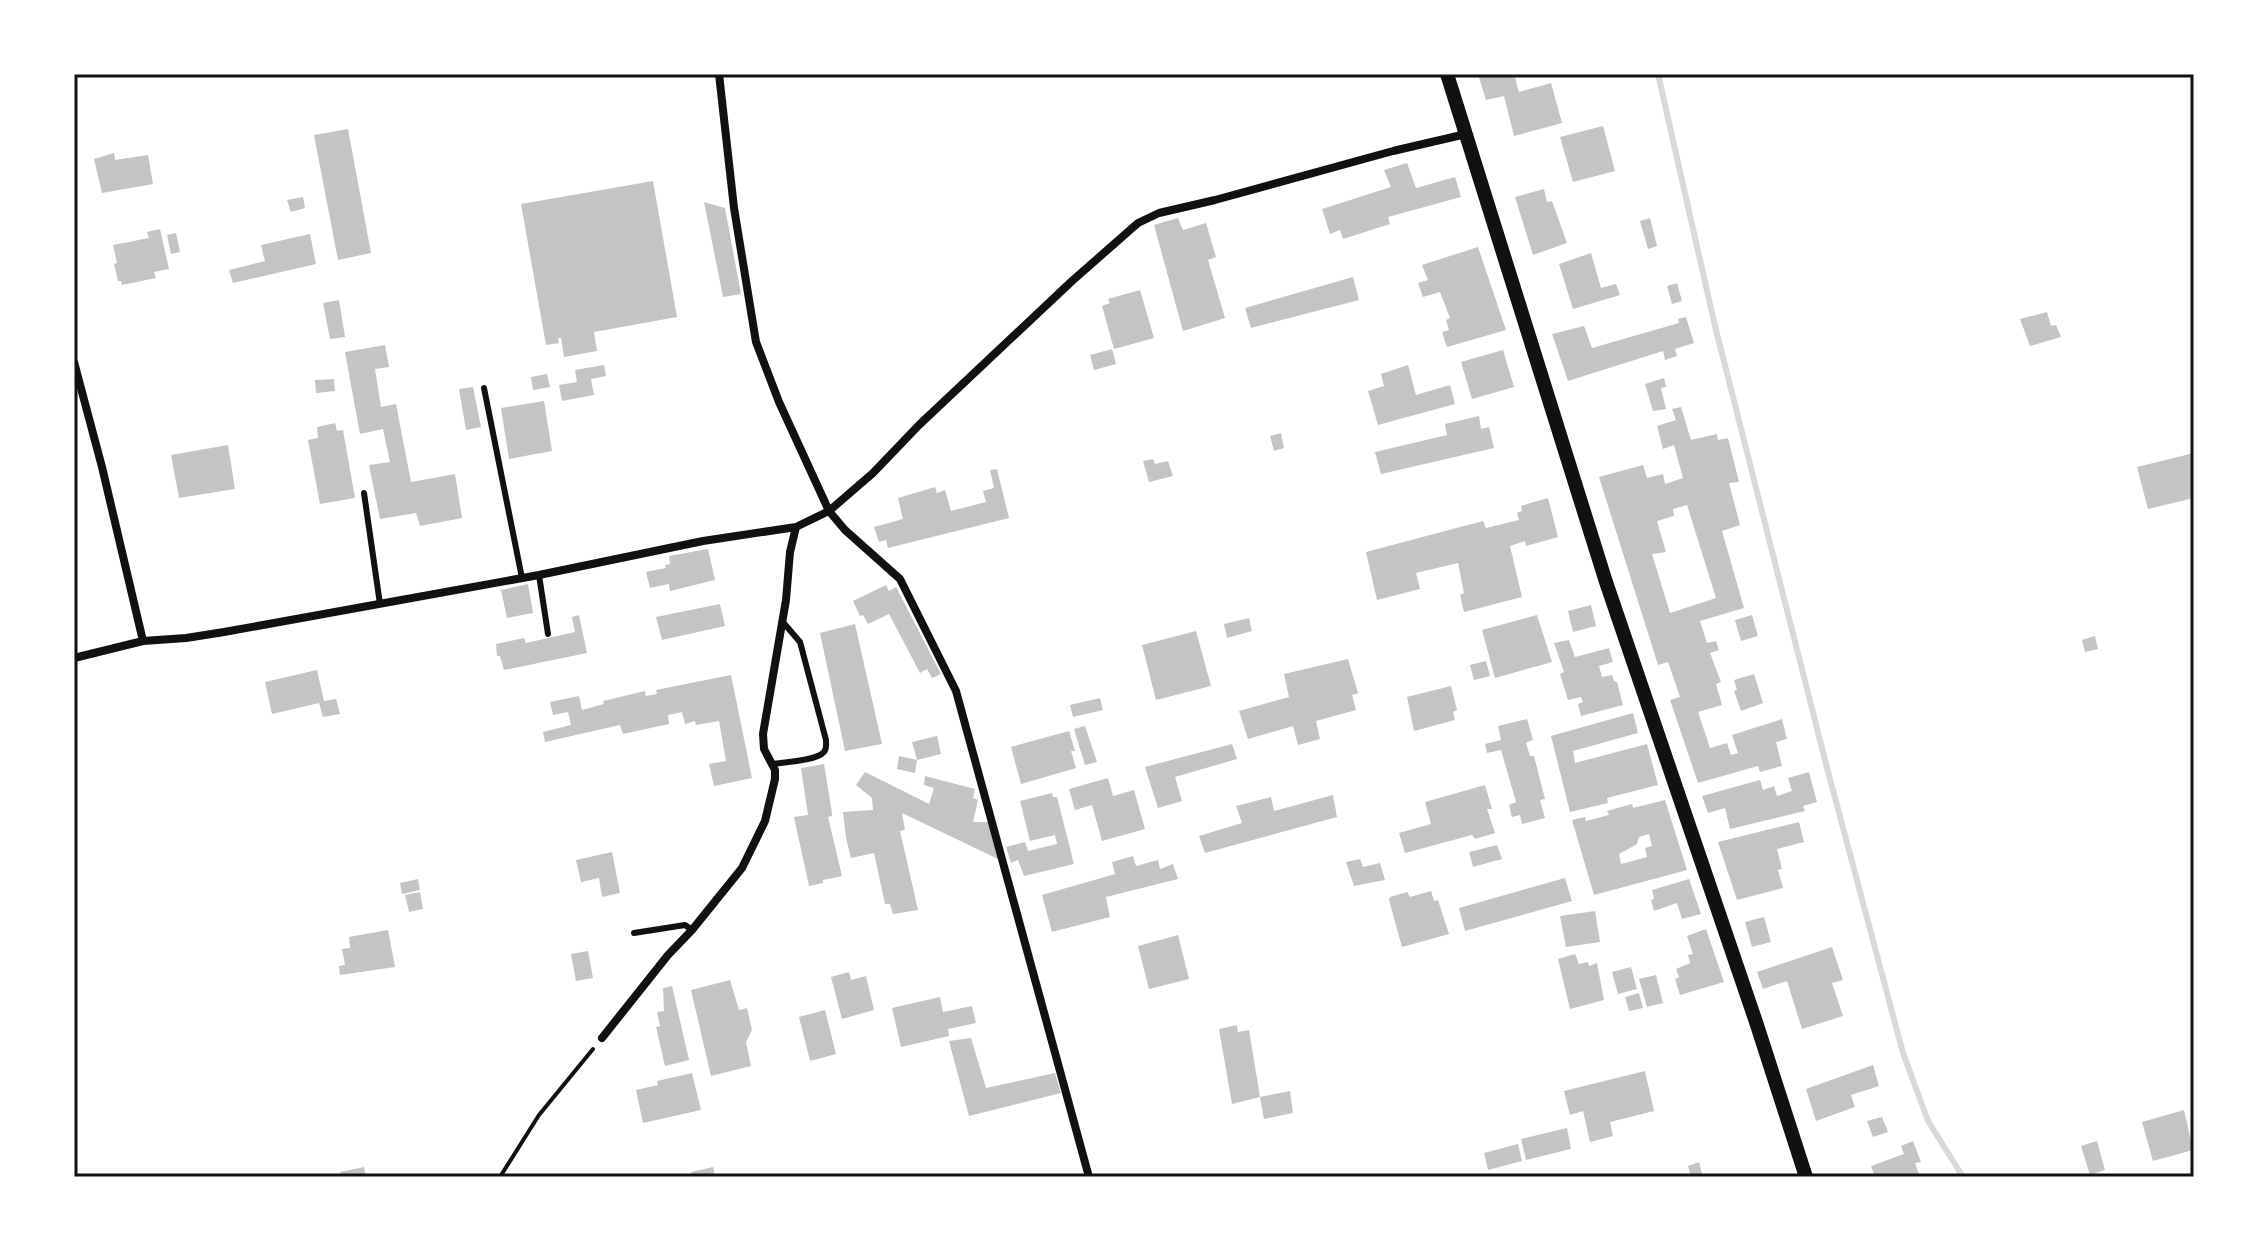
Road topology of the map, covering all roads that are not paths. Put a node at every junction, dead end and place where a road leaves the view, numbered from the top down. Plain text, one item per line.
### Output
1 (719, 74) edge
2 (1447, 74) edge
3 (1466, 134) junction
4 (74, 362) edge
5 (484, 388) dead end
6 (364, 493) dead end
7 (829, 511) junction
8 (796, 527) junction
9 (539, 575) junction
10 (522, 578) junction
11 (380, 604) junction
12 (782, 621) junction
13 (548, 634) dead end
14 (143, 641) junction
15 (74, 658) edge
16 (772, 764) junction
17 (692, 930) junction
18 (634, 933) dead end
19 (602, 1038) road end
20 (1089, 1177) edge
21 (1806, 1177) edge

1 - 7 street
2 - 3 street
3 - 7 street
3 - 21 street
4 - 14 street
5 - 10 lane
6 - 11 lane
7 - 8 street
7 - 20 street
8 - 9 street
8 - 12 street
9 - 10 street
9 - 13 lane
10 - 11 street
11 - 14 street
12 - 16 street
12 - 16 lane
14 - 15 street
16 - 17 street
17 - 18 lane
17 - 19 street

